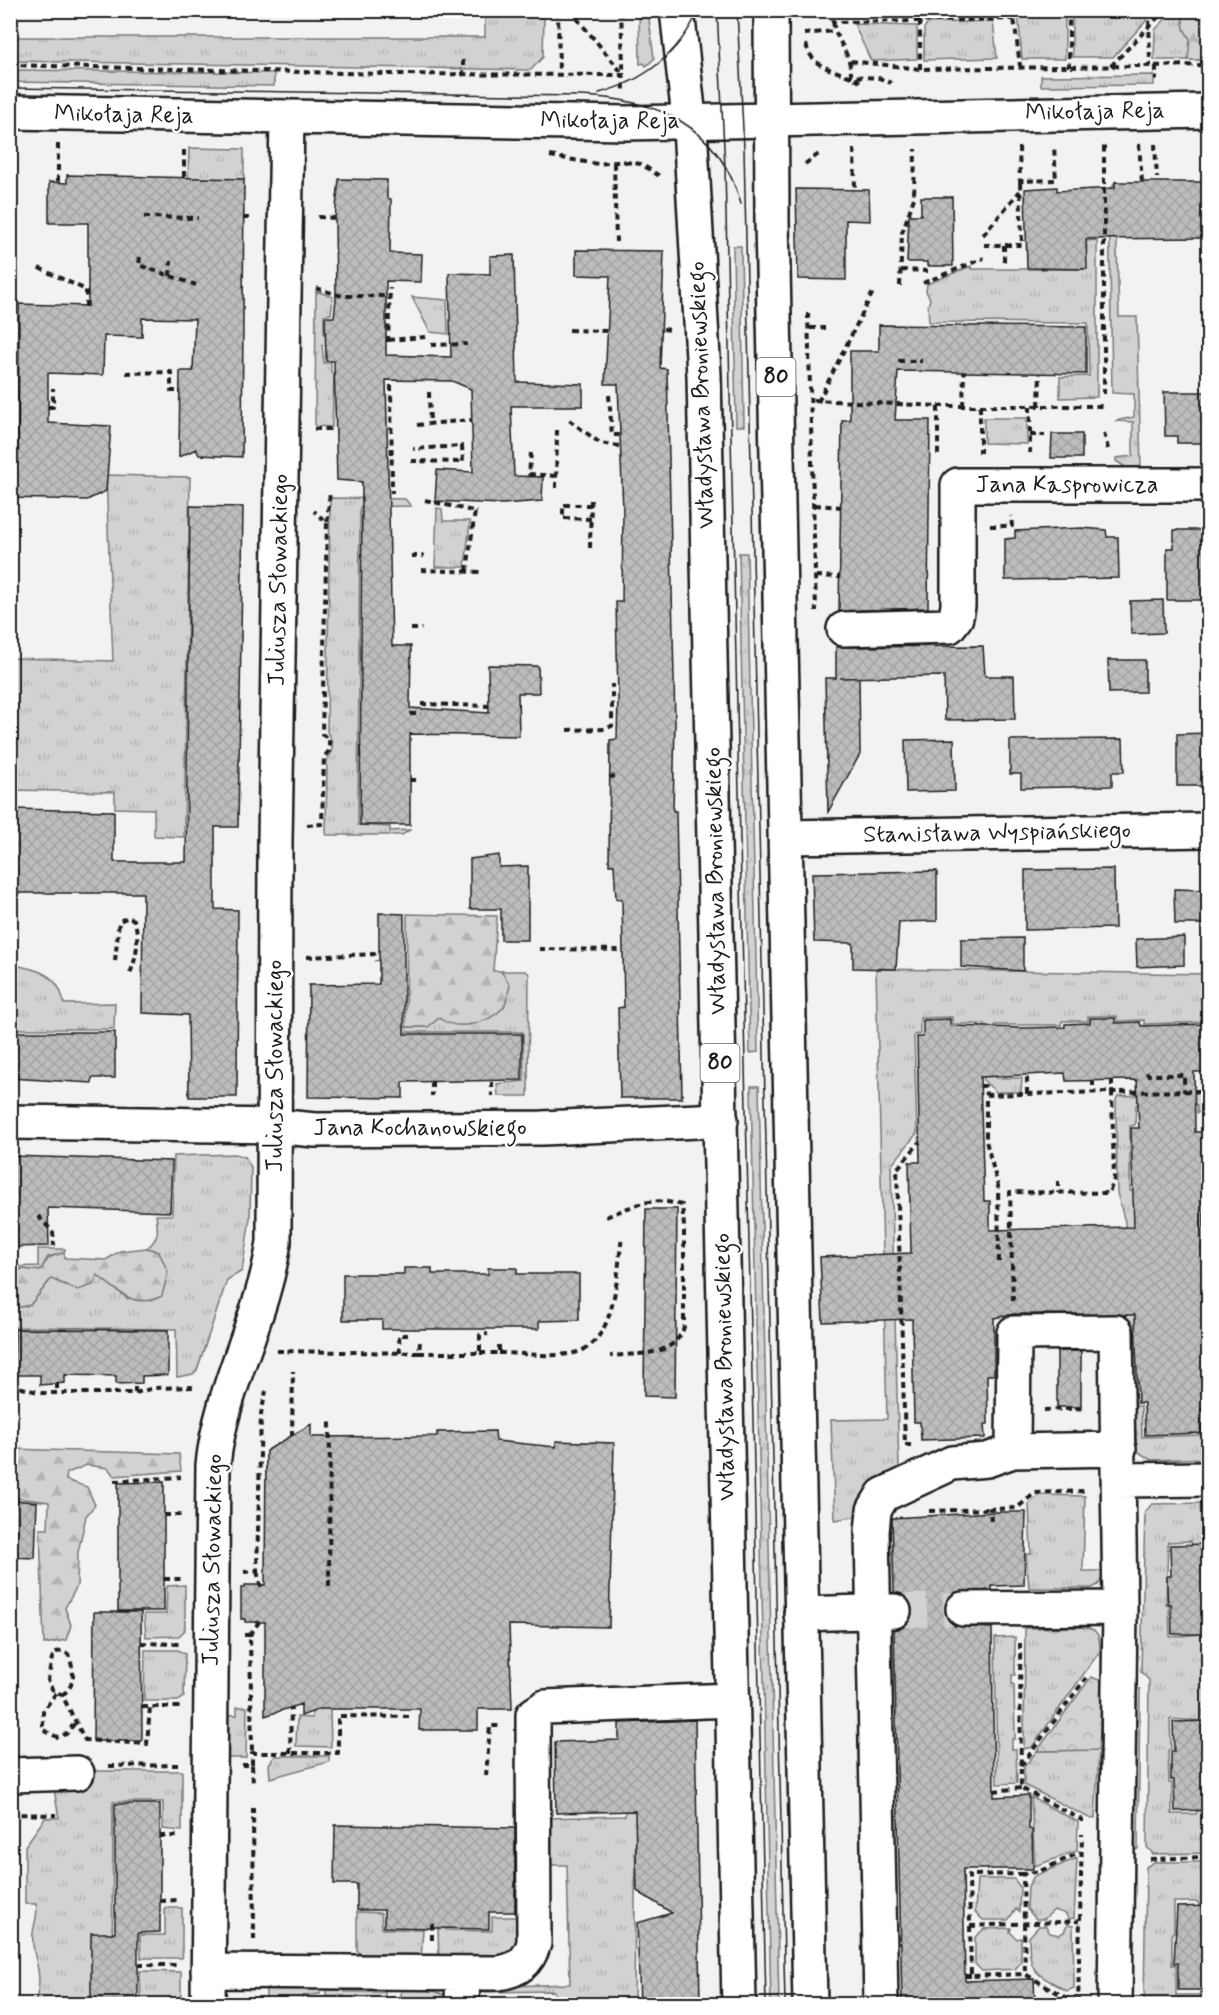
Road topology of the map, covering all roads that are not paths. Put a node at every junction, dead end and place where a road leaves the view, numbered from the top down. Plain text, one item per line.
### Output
1 (677, 10) edge
2 (771, 10) edge
3 (1209, 111) edge
4 (10, 112) edge
5 (286, 118) junction
6 (773, 119) junction
7 (690, 121) junction
8 (1209, 485) edge
9 (844, 629) dead end
10 (1209, 830) edge
11 (786, 837) junction
12 (721, 1120) junction
13 (10, 1122) edge
14 (274, 1126) junction
15 (1013, 1451) junction
16 (1120, 1465) junction
17 (1209, 1479) edge
18 (1120, 1608) junction
19 (963, 1609) tunnel mouth
20 (884, 1612) junction
21 (801, 1614) junction
22 (733, 1701) junction
23 (77, 1773) road end
24 (10, 1775) edge
25 (208, 1971) junction
26 (463, 1989) edge
27 (208, 2004) edge
28 (739, 2004) edge
29 (810, 2004) edge
30 (881, 2004) edge
31 (1115, 2004) edge

1 - 7 street, Władysława Broniewskiego / 80
2 - 6 street, 80
3 - 6 street, Mikołaja Reja
4 - 5 street, Mikołaja Reja
5 - 7 street, Mikołaja Reja
5 - 14 street, Juliusza Słowackiego
6 - 7 street, Mikołaja Reja
6 - 11 street, 80
7 - 12 street, Władysława Broniewskiego / 80
8 - 9 street, Jana Kasprowicza
10 - 11 street, Stanisława Wyspiańskiego
11 - 21 street, 80
12 - 14 street, Jana Kochanowskiego
12 - 22 street, Władysława Broniewskiego / 80
13 - 14 street, Jana Kochanowskiego
14 - 25 street, Juliusza Słowackiego
15 - 16 street
15 - 16 street
15 - 20 street
16 - 17 street
16 - 18 street
18 - 19 street
18 - 31 street
20 - 21 street
20 - 30 street
21 - 29 street, 80
22 - 26 street
22 - 28 street, Władysława Broniewskiego / 80
23 - 24 street
25 - 26 street
25 - 27 street, Juliusza Słowackiego

